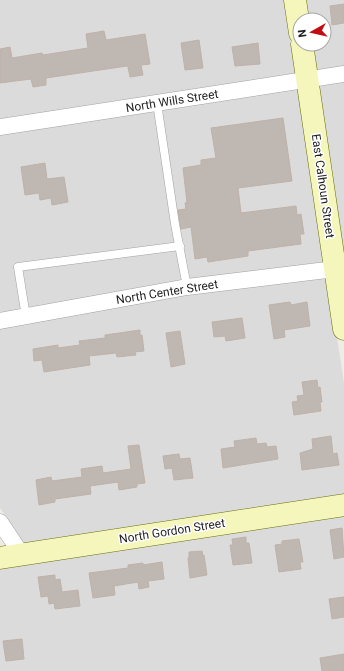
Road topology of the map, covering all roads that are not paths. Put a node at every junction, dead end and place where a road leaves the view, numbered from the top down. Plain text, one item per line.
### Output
1 (295, 0) edge
2 (297, 12) edge
3 (303, 52) edge
4 (344, 74) edge
5 (307, 80) junction
6 (157, 103) junction
7 (0, 127) edge
8 (180, 246) junction
9 (335, 268) junction
10 (186, 287) junction
11 (26, 317) junction
12 (0, 321) edge
13 (344, 329) edge
14 (344, 504) edge
15 (0, 522) edge
16 (22, 555) junction
17 (0, 558) edge

1 - 2 street
3 - 5 street, East Calhoun Street
4 - 5 street, North Wills Street
5 - 6 street, North Wills Street
5 - 9 street, East Calhoun Street
6 - 7 street, North Wills Street
6 - 8 lane
8 - 10 lane
8 - 11 lane
9 - 10 street, North Center Street
9 - 13 street, East Calhoun Street
10 - 11 street, North Center Street
11 - 12 street, North Center Street
14 - 16 street, North Gordon Street
15 - 16 street
16 - 17 street, North Gordon Street

